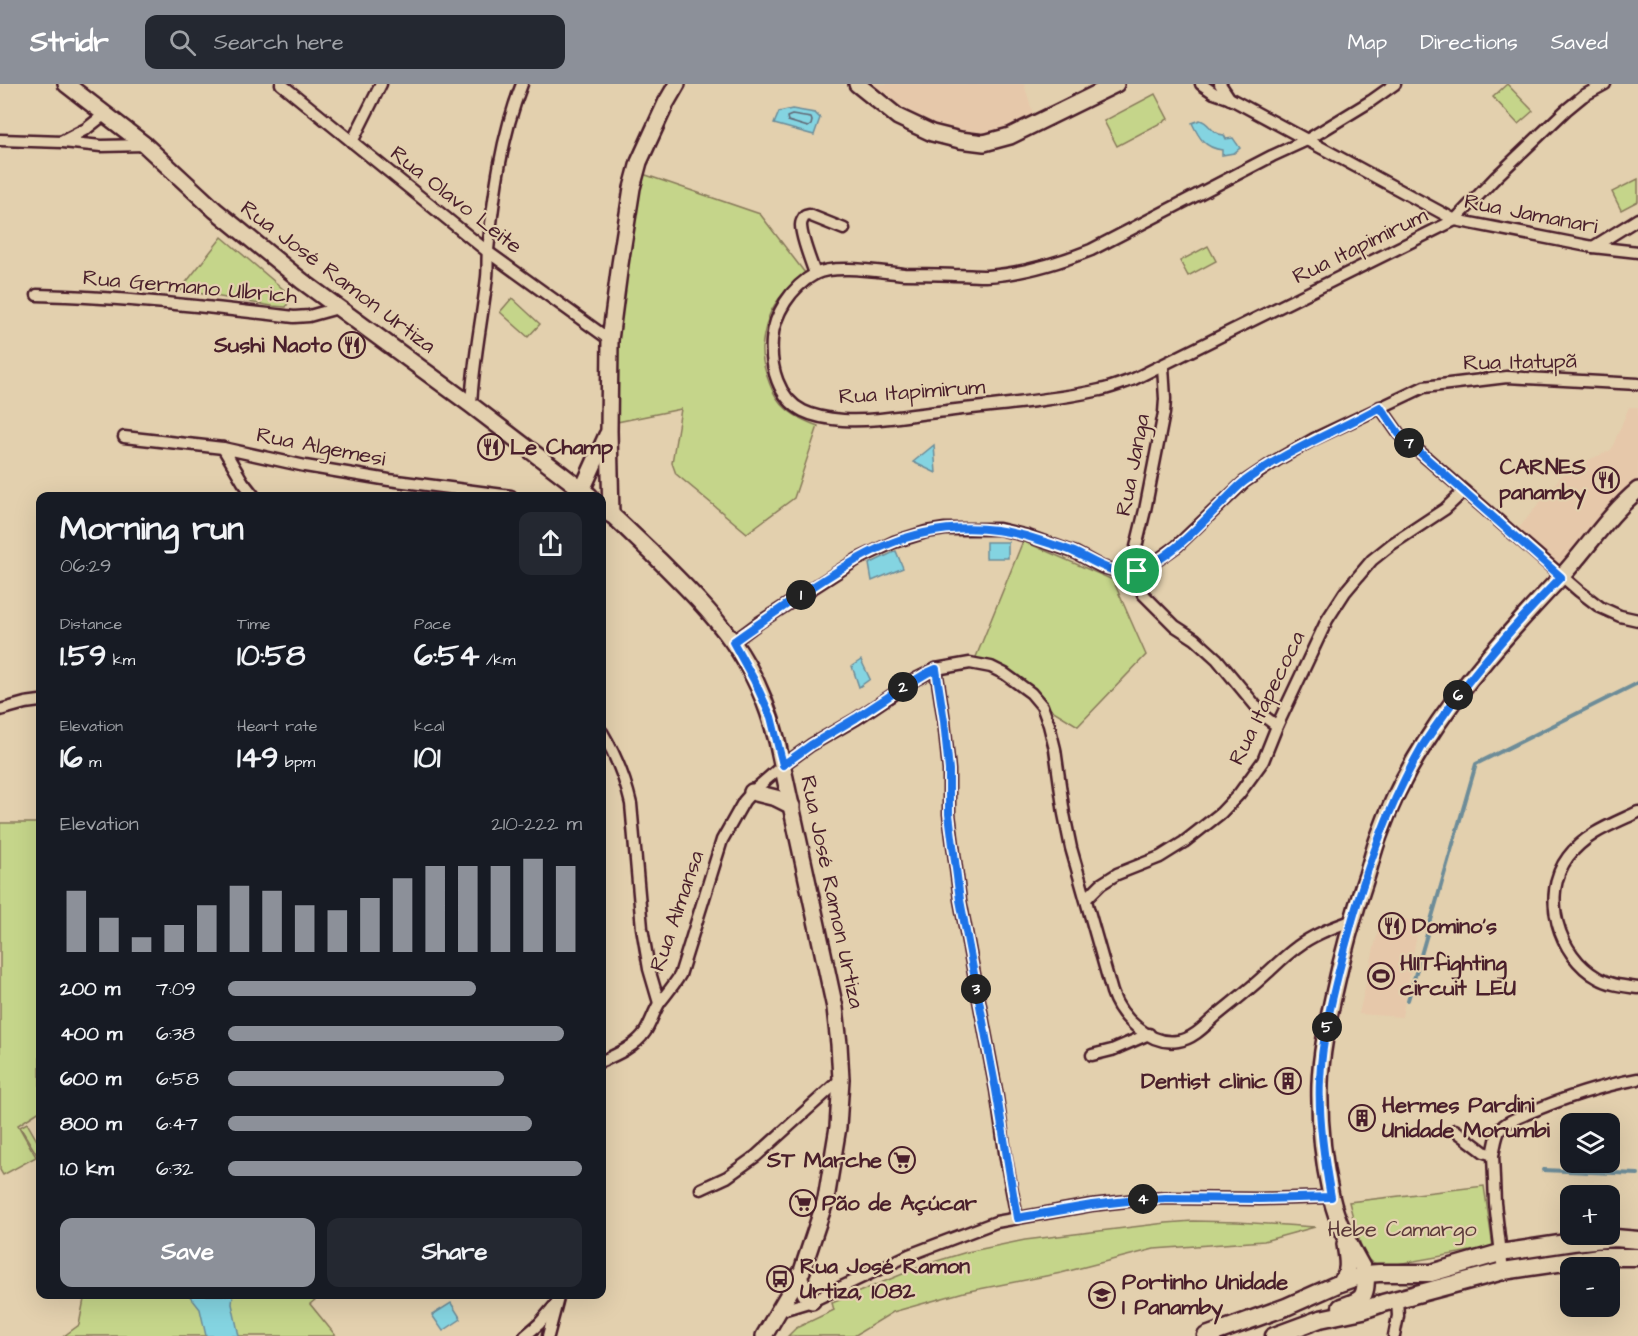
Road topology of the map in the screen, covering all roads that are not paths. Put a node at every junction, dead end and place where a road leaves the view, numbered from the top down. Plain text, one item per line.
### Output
1 (66, 84) edge
2 (281, 84) edge
3 (381, 84) edge
4 (522, 84) edge
5 (676, 84) edge
6 (857, 84) edge
7 (1116, 84) edge
8 (1201, 84) edge
9 (1220, 84) edge
10 (1395, 84) edge
11 (1605, 84) edge
12 (1231, 99) junction
13 (105, 114) junction
14 (0, 140) edge
15 (1307, 140) junction
16 (63, 142) junction
17 (352, 142) junction
18 (145, 145) junction
19 (1638, 219) edge
20 (1455, 220) junction
21 (844, 229) dead end
22 (1593, 247) junction
23 (488, 252) junction
24 (1638, 252) edge
25 (815, 274) junction
26 (37, 295) dead end
27 (338, 308) junction
28 (610, 340) junction
29 (1162, 366) junction
30 (1638, 384) edge
31 (471, 405) junction
32 (1380, 407) junction
33 (609, 431) junction
34 (124, 437) dead end
35 (223, 448) junction
36 (1638, 489) edge
37 (1464, 491) junction
38 (251, 492) edge
39 (480, 492) edge
40 (579, 492) edge
41 (582, 492) edge
42 (606, 510) edge
43 (1137, 571) junction
44 (1561, 577) junction
45 (1638, 620) edge
46 (733, 642) junction
47 (936, 669) junction
48 (36, 701) edge
49 (0, 710) edge
50 (1277, 726) junction
51 (606, 740) edge
52 (783, 765) junction
53 (752, 792) junction
54 (792, 806) junction
55 (1638, 812) edge
56 (1086, 899) junction
57 (1351, 921) junction
58 (1638, 988) edge
59 (659, 1003) junction
60 (1149, 1034) junction
61 (1092, 1055) dead end
62 (606, 1059) edge
63 (841, 1079) junction
64 (1638, 1079) edge
65 (1455, 1130) dead end
66 (1493, 1155) junction
67 (701, 1189) dead end
68 (1331, 1197) junction
69 (1017, 1218) junction
70 (1344, 1232) junction
71 (1638, 1240) edge
72 (1500, 1253) junction
73 (1638, 1257) edge
74 (1503, 1271) junction
75 (1366, 1274) junction
76 (799, 1275) junction
77 (1340, 1283) junction
78 (558, 1299) edge
79 (812, 1301) junction
80 (1390, 1302) junction
81 (778, 1311) junction
82 (1320, 1319) junction
83 (529, 1335) edge
84 (548, 1336) edge
85 (764, 1336) edge
86 (1206, 1336) edge
87 (1274, 1336) edge
88 (1394, 1336) edge

1 - 13 main road, Rua José Ramon Urtiza
2 - 17 street, Rua Olavo Leite
3 - 17 street
4 - 23 street
5 - 28 main road
6 - 7 main road
8 - 12 street, Rua Jamanari
9 - 12 street, Rua Jamanari
10 - 15 street
11 - 20 street, Rua Itapimirum
12 - 15 street, Rua Jamanari
13 - 16 street
13 - 18 main road, Rua José Ramon Urtiza
14 - 16 street
15 - 20 street, Rua Jamanari
15 - 25 street
16 - 18 street
17 - 23 street, Rua Olavo Leite
18 - 27 main road, Rua José Ramon Urtiza
19 - 22 street
20 - 22 street, Rua Jamanari
20 - 29 street, Rua Itapimirum
21 - 25 street
22 - 24 street, Rua Jamanari
23 - 28 street, Rua Olavo Leite
23 - 31 street
25 - 29 street, Rua Itapimirum
26 - 27 street, Rua Germano Ulbrich
27 - 31 main road, Rua José Ramon Urtiza
28 - 33 main road
29 - 43 street, Rua Janga
30 - 32 street, Rua Itatupã
31 - 40 main road, Rua José Ramon Urtiza
32 - 37 street
32 - 43 street, Rua Itatupã
33 - 41 main road
33 - 42 main road
34 - 35 street, Rua Algemesi
35 - 38 street
35 - 39 street, Rua Algemesi
36 - 44 main road
37 - 44 street
37 - 50 street, Rua Itapecoca
42 - 46 main road, Rua José Ramon Urtiza
43 - 46 street
43 - 50 street
44 - 45 street
44 - 57 main road
46 - 52 main road, Rua José Ramon Urtiza
47 - 52 street, Rua Almansa
47 - 56 street, Rua Almansa
47 - 69 street
48 - 49 street
50 - 56 street, Rua Itapecoca
51 - 59 street
52 - 53 street, Rua Almansa
52 - 54 main road, Rua José Ramon Urtiza
53 - 54 main road
53 - 59 street, Rua Almansa
54 - 63 main road, Rua José Ramon Urtiza
55 - 58 street
56 - 60 street, Rua Almansa
57 - 60 street
57 - 68 main road
59 - 62 street, Rua Almansa
60 - 61 street
63 - 67 street
63 - 76 main road, Rua José Ramon Urtiza
64 - 66 street
65 - 66 street
66 - 72 street
68 - 69 street
68 - 70 main road
69 - 79 street
70 - 75 main road
70 - 77 main road
71 - 72 main road
72 - 74 street
72 - 75 main road
73 - 74 main road
74 - 80 main road
75 - 77 main road
75 - 82 main road
76 - 79 main road
76 - 81 main road, Rua José Ramon Urtiza
77 - 86 main road
78 - 83 street
78 - 84 street
79 - 81 street
80 - 82 main road
80 - 88 street
81 - 85 main road, Rua José Ramon Urtiza
82 - 87 main road

